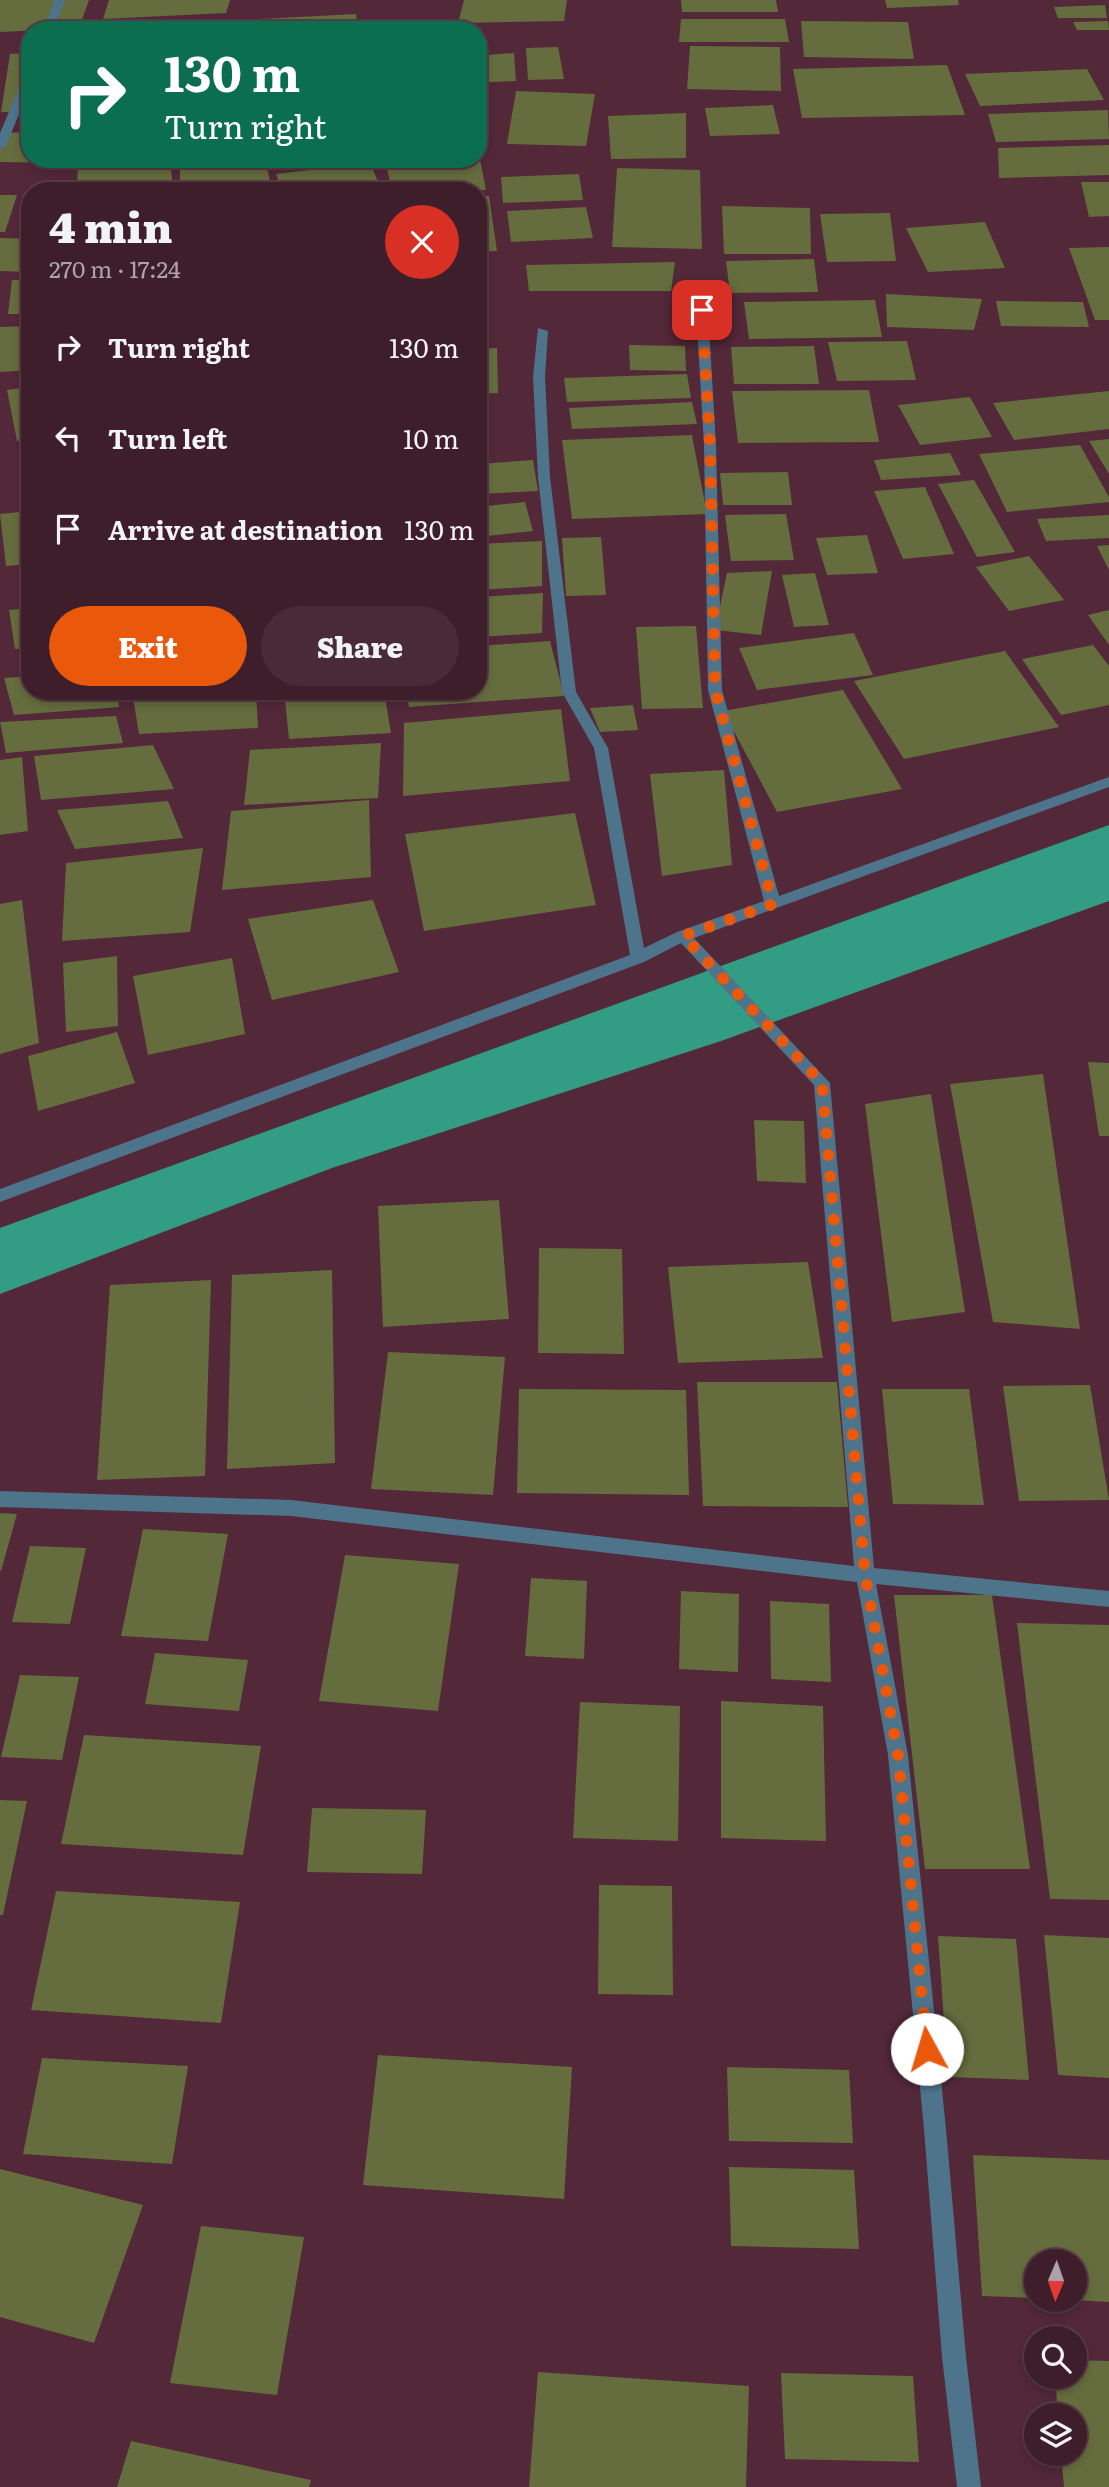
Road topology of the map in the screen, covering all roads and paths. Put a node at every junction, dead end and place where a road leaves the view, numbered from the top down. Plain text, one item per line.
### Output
1 (60, 0) edge
2 (52, 21) edge
3 (21, 96) edge
4 (0, 146) edge
5 (702, 310) dead end
6 (542, 331) dead end
7 (1109, 782) edge
8 (773, 904) junction
9 (683, 936) junction
10 (638, 958) junction
11 (0, 1195) edge
12 (0, 1499) edge
13 (865, 1575) junction
14 (1109, 1599) edge
15 (969, 2487) edge

1 - 2 street
3 - 4 street
5 - 8 street
6 - 10 street
7 - 8 street
8 - 9 street
9 - 10 street
9 - 13 street
10 - 11 street
12 - 13 street
13 - 14 street
13 - 15 street

